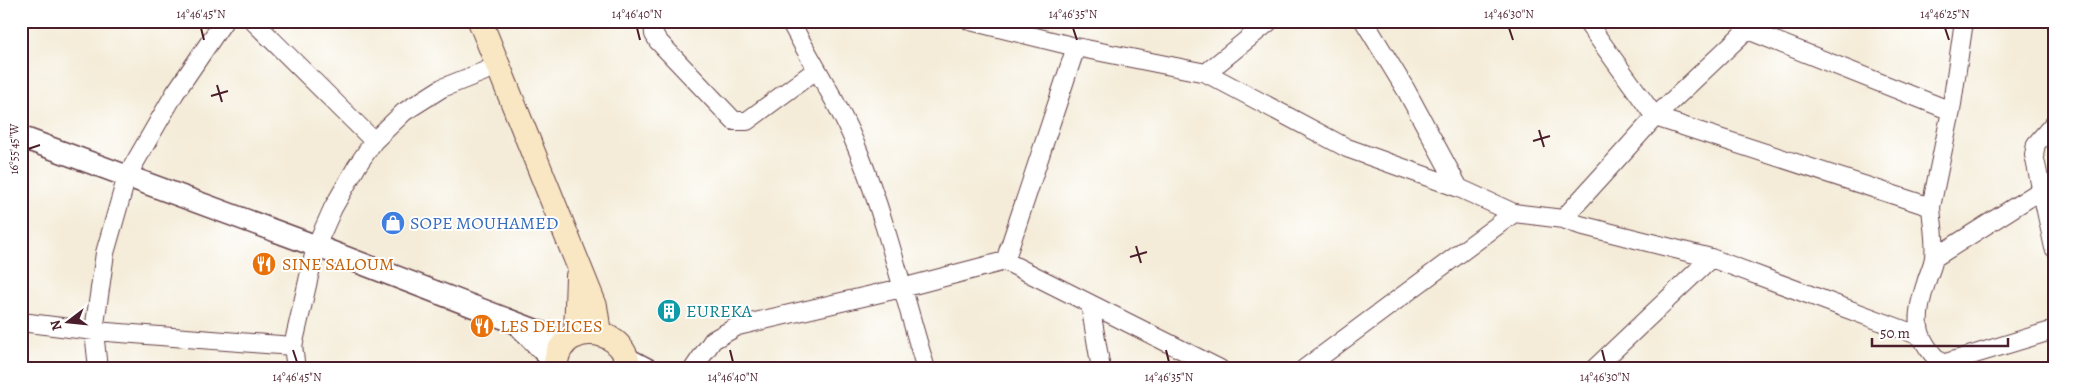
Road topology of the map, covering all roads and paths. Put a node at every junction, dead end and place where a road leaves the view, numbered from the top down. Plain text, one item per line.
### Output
1 (224, 21) edge
2 (253, 21) edge
3 (480, 21) edge
4 (652, 21) edge
5 (790, 21) edge
6 (970, 21) edge
7 (1270, 21) edge
8 (1364, 21) edge
9 (1586, 21) edge
10 (1964, 21) edge
11 (1748, 24) edge
12 (1013, 26) edge
13 (1076, 47) junction
14 (498, 66) junction
15 (816, 70) junction
16 (1206, 73) junction
17 (1951, 110) junction
18 (1655, 117) junction
19 (2054, 123) edge
20 (21, 137) edge
21 (374, 141) junction
22 (127, 176) junction
23 (2048, 187) edge
24 (1459, 188) junction
25 (1932, 207) junction
26 (1514, 213) junction
27 (1563, 219) junction
28 (316, 246) junction
29 (2054, 248) edge
30 (1710, 258) junction
31 (1934, 258) junction
32 (1006, 262) junction
33 (902, 288) junction
34 (1090, 304) junction
35 (21, 322) edge
36 (2054, 330) edge
37 (94, 331) junction
38 (1920, 336) junction
39 (293, 346) junction
40 (570, 349) edge
41 (1937, 364) edge
42 (634, 366) edge
43 (98, 369) edge
44 (296, 369) edge
45 (693, 369) edge
46 (926, 369) edge
47 (1101, 369) edge
48 (1220, 369) edge
49 (1304, 369) edge
50 (1594, 369) edge

1 - 22 street
2 - 21 street
3 - 14 main road
4 - 15 street
5 - 15 street
6 - 12 street
7 - 16 street
8 - 24 street
9 - 18 street
10 - 17 street
11 - 17 street
11 - 18 street
12 - 13 street
13 - 16 street
13 - 32 street
14 - 21 street
14 - 40 main road
15 - 33 street
16 - 24 street
17 - 25 street
18 - 25 street
18 - 27 street
19 - 23 street
20 - 22 street
21 - 28 street
22 - 28 street
22 - 37 street
23 - 29 street
23 - 31 street
24 - 26 street
25 - 31 street
26 - 27 street
26 - 49 street
27 - 30 street
28 - 39 street
28 - 40 street
30 - 38 street
30 - 50 street
31 - 38 street
32 - 33 street
32 - 34 street
33 - 45 street
33 - 46 street
34 - 47 street
34 - 48 street
35 - 37 street
36 - 41 street
37 - 39 street
37 - 43 street
38 - 41 street
39 - 44 street
40 - 42 main road

